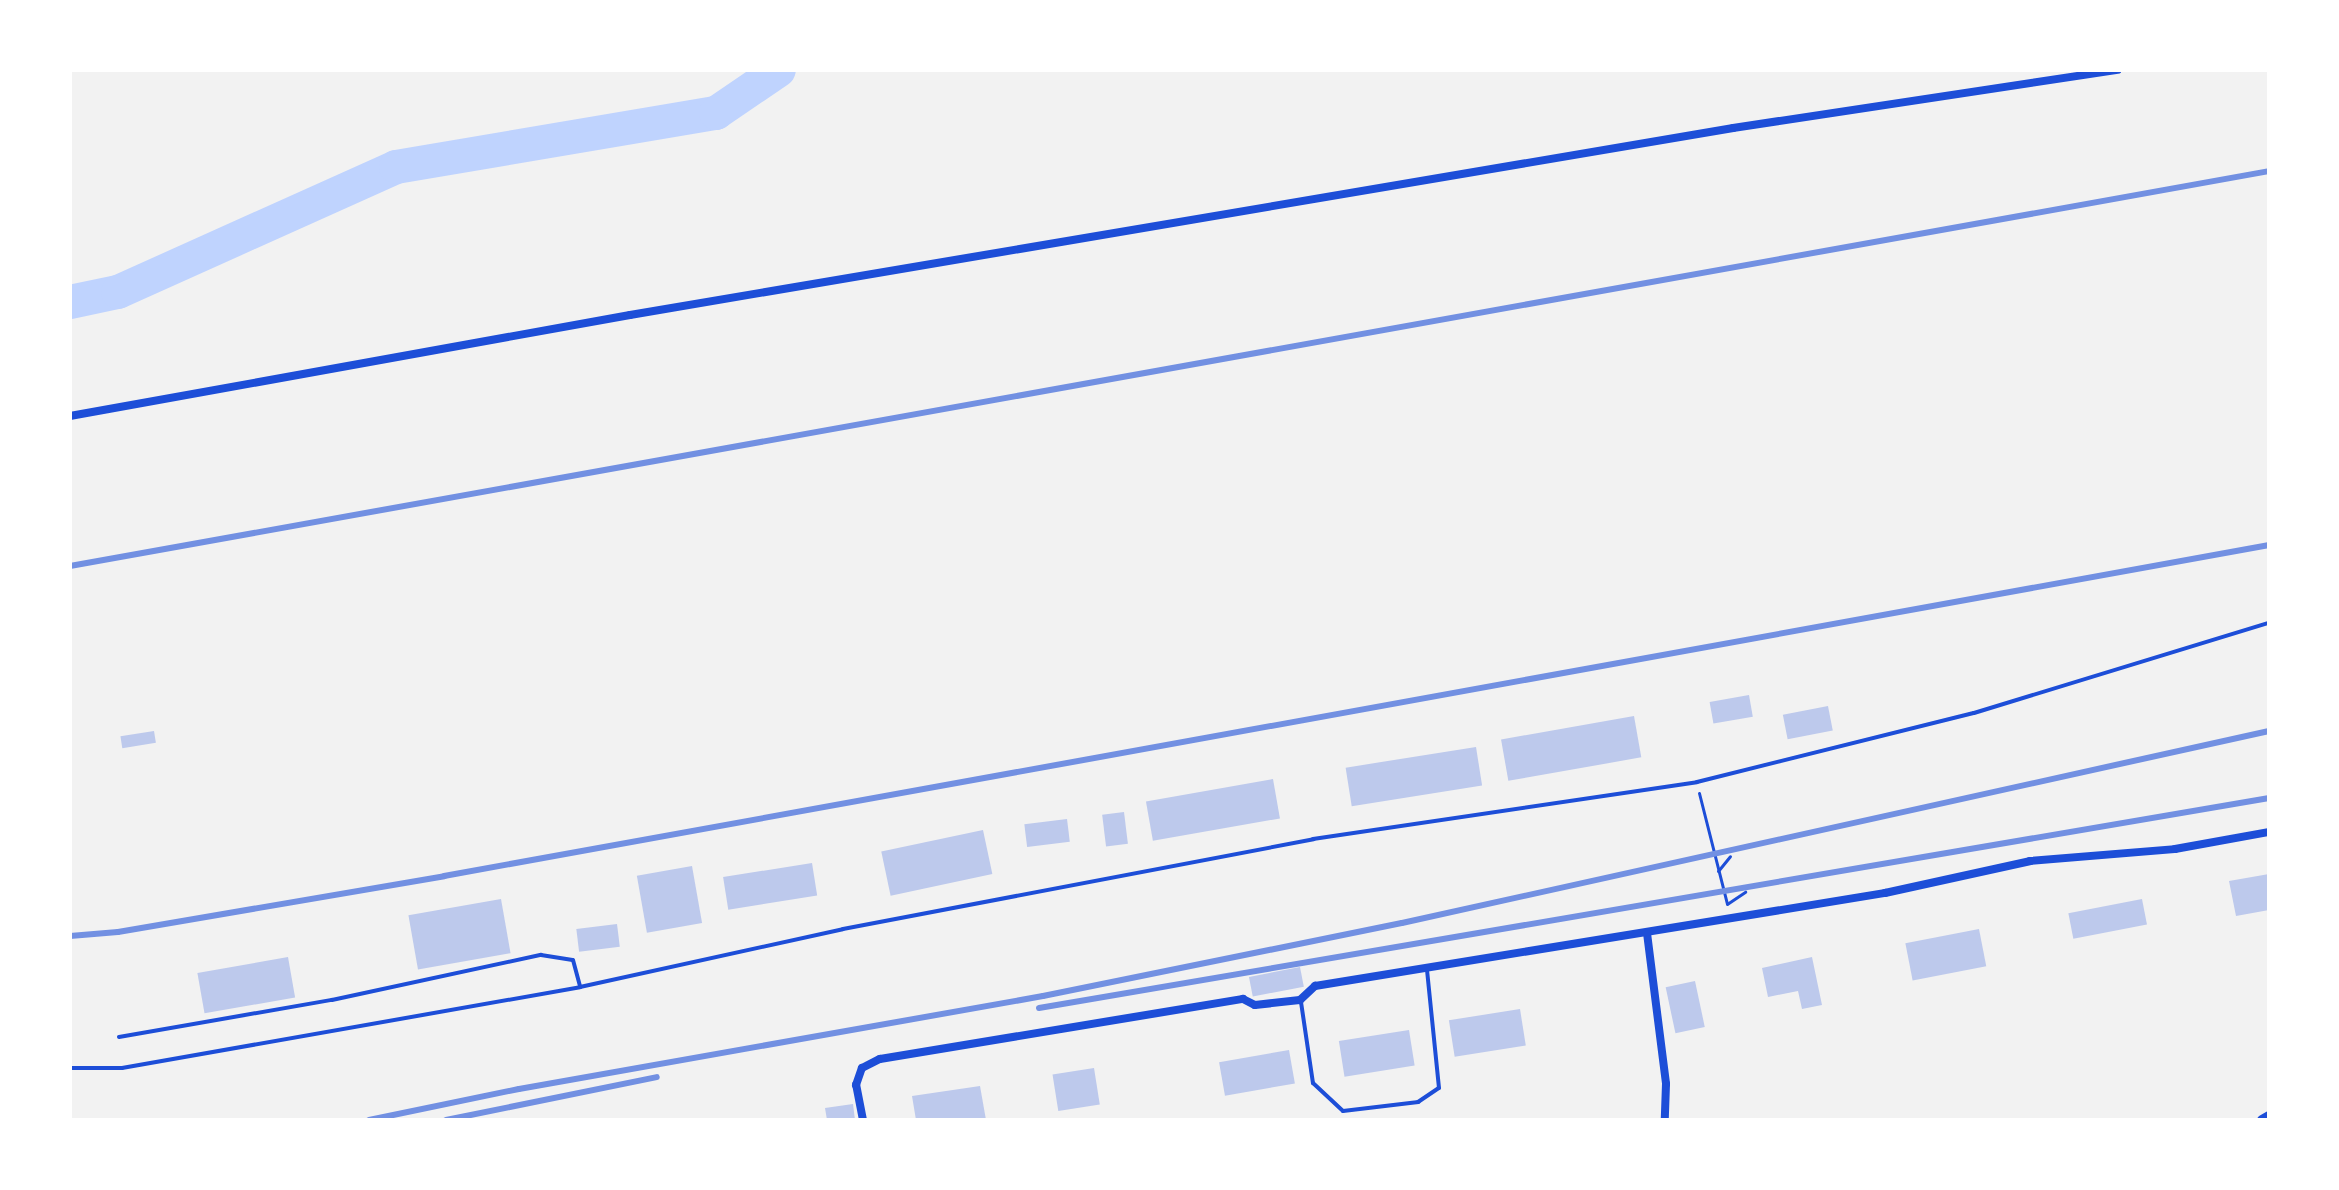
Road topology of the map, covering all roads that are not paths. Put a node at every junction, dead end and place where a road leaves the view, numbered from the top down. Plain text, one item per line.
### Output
1 (2118, 70) edge
2 (70, 416) edge
3 (2269, 623) edge
4 (2269, 832) edge
5 (1647, 933) junction
6 (1427, 968) junction
7 (580, 987) junction
8 (1300, 1000) junction
9 (119, 1037) dead end
10 (70, 1068) edge
11 (2269, 1116) edge
12 (863, 1120) edge
13 (1665, 1120) edge
14 (2262, 1120) edge

1 - 2 street
3 - 7 lane
4 - 5 street
5 - 6 street
5 - 13 street
6 - 8 street
6 - 8 lane
7 - 9 lane
7 - 10 lane
8 - 12 street
11 - 14 street

